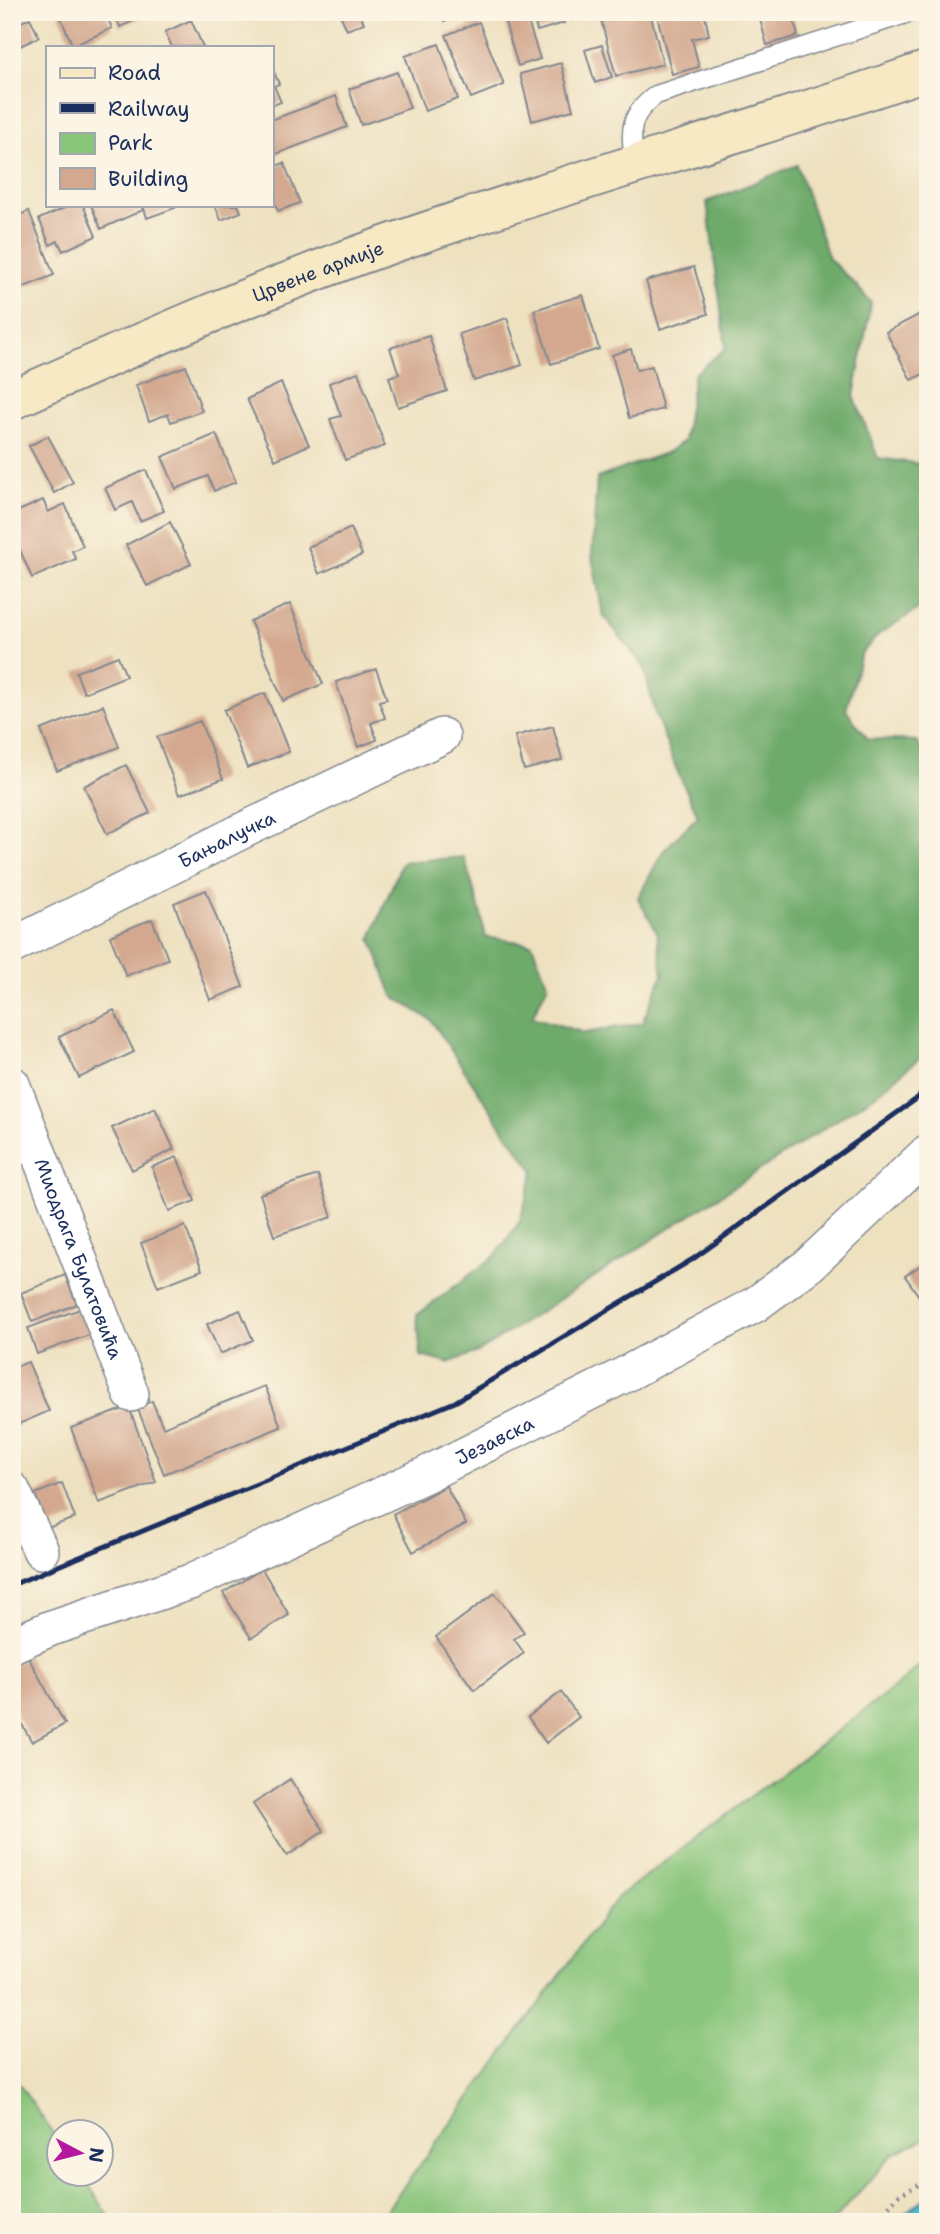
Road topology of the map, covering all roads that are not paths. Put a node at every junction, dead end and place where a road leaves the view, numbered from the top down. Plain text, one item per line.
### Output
1 (912, 12) edge
2 (928, 70) edge
3 (634, 163) junction
4 (12, 400) edge
5 (442, 736) dead end
6 (12, 946) edge
7 (12, 1084) edge
8 (928, 1152) edge
9 (131, 1394) dead end
10 (12, 1490) edge
11 (41, 1551) dead end
12 (12, 1645) edge

1 - 3 lane
2 - 3 main road, Црвене армије
3 - 4 main road, Црвене армије
5 - 6 street, Бањалучка
7 - 9 street, Миодрага Булатовића
8 - 12 street, Језавска
10 - 11 street

